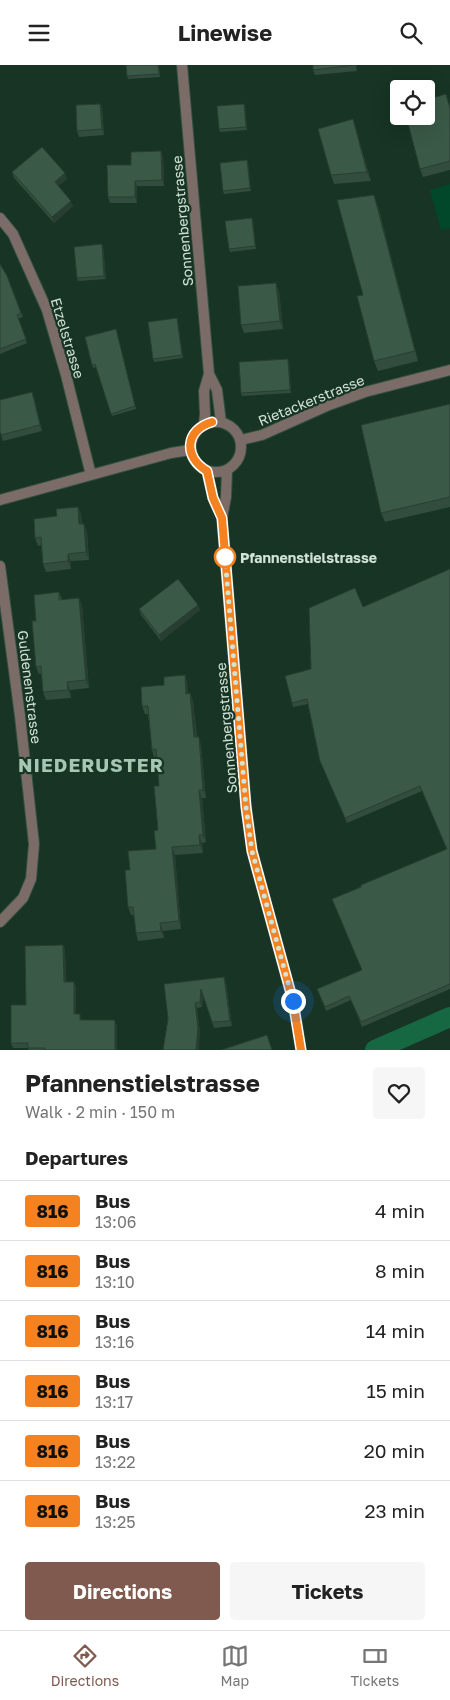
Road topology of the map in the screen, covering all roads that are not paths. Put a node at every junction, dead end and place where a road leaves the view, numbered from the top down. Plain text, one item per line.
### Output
1 (182, 65) edge
2 (0, 218) edge
3 (450, 370) edge
4 (209, 374) junction
5 (221, 422) junction
6 (204, 424) junction
7 (240, 440) junction
8 (190, 450) junction
9 (227, 470) junction
10 (207, 471) junction
11 (91, 475) junction
12 (0, 500) edge
13 (222, 518) junction
14 (0, 565) edge
15 (0, 922) edge
16 (301, 1050) edge

1 - 4 street, Sonnenbergstrasse
2 - 11 street, Etzelstrasse
3 - 7 street, Rietackerstrasse
4 - 5 street, Sonnenbergstrasse
4 - 6 street, Sonnenbergstrasse
5 - 6 street
5 - 7 street
6 - 8 street
7 - 9 street
8 - 10 street
8 - 11 street
9 - 10 street
9 - 13 street, Sonnenbergstrasse
10 - 13 street, Sonnenbergstrasse
11 - 12 street
13 - 16 street, Sonnenbergstrasse
14 - 15 street, Guldenenstrasse

